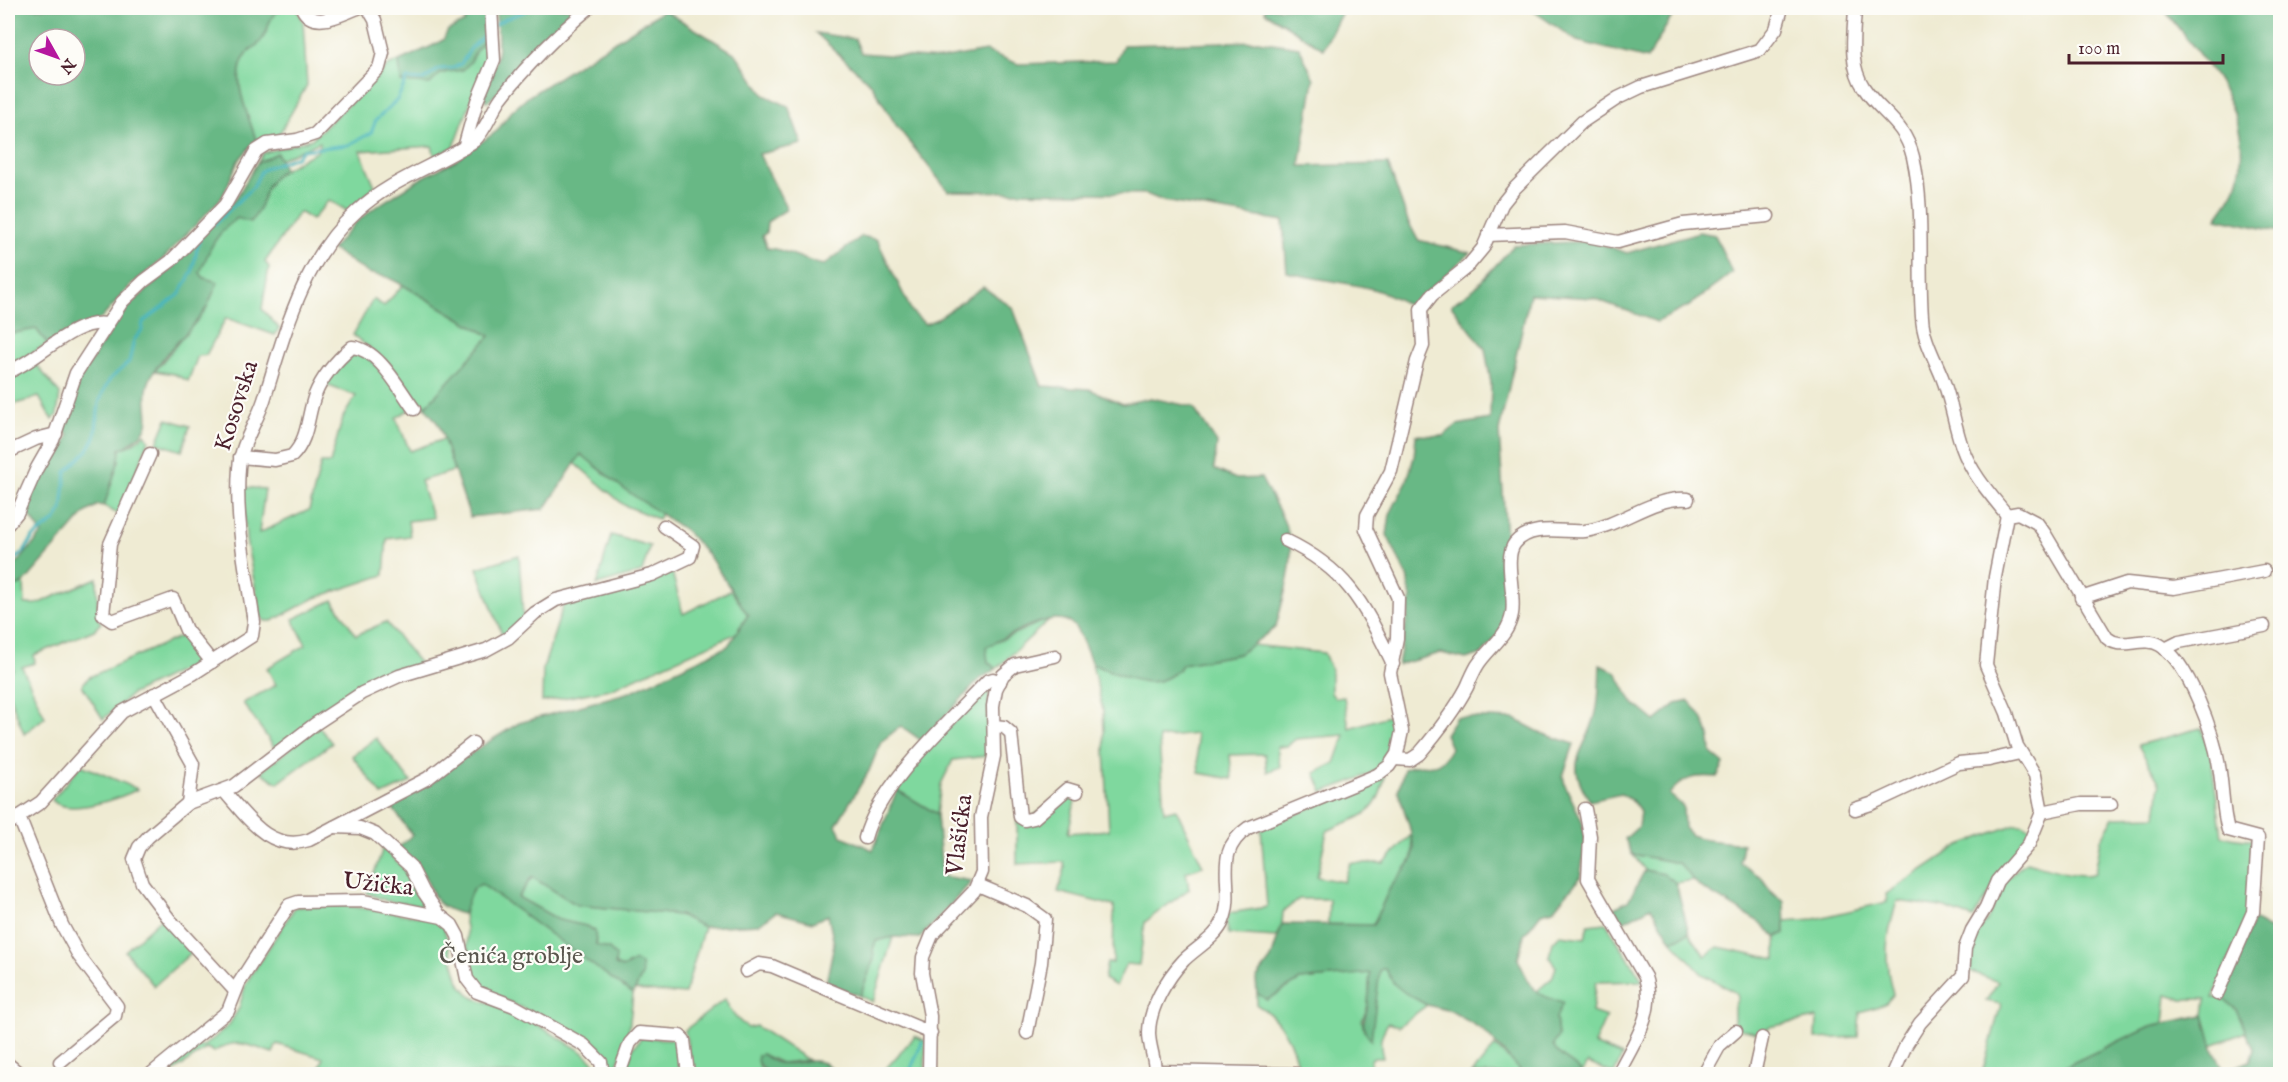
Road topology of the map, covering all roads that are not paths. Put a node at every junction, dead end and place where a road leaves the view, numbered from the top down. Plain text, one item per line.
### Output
1 (302, 8) edge
2 (358, 8) edge
3 (368, 8) edge
4 (491, 8) edge
5 (589, 8) edge
6 (1782, 8) edge
7 (1855, 8) edge
8 (464, 147) junction
9 (1768, 216) dead end
10 (1488, 235) junction
11 (107, 324) junction
12 (8, 372) edge
13 (414, 409) dead end
14 (56, 434) junction
15 (8, 452) edge
16 (150, 454) dead end
17 (240, 457) junction
18 (1688, 499) dead end
19 (2007, 515) junction
20 (8, 524) edge
21 (664, 526) dead end
22 (1285, 540) dead end
23 (2264, 572) dead end
24 (2081, 598) junction
25 (2264, 626) dead end
26 (2165, 649) junction
27 (1055, 656) dead end
28 (212, 662) junction
29 (1393, 664) junction
30 (1000, 682) junction
31 (154, 694) junction
32 (994, 726) junction
33 (473, 743) dead end
34 (2020, 753) junction
35 (1395, 759) junction
36 (224, 791) junction
37 (1077, 792) dead end
38 (188, 803) junction
39 (2111, 804) dead end
40 (1856, 808) dead end
41 (1585, 809) dead end
42 (2042, 812) junction
43 (19, 817) junction
44 (8, 824) edge
45 (333, 827) junction
46 (865, 838) dead end
47 (978, 885) junction
48 (440, 916) junction
49 (746, 971) dead end
50 (235, 991) junction
51 (2217, 994) dead end
52 (1736, 1031) dead end
53 (930, 1033) junction
54 (1027, 1033) dead end
55 (1762, 1038) dead end
56 (60, 1062) dead end
57 (8, 1064) edge
58 (1155, 1073) edge
59 (20, 1074) edge
60 (151, 1074) edge
61 (603, 1074) edge
62 (619, 1074) edge
63 (688, 1074) edge
64 (929, 1074) edge
65 (1297, 1074) edge
66 (1618, 1074) edge
67 (1704, 1074) edge
68 (1754, 1074) edge
69 (1893, 1074) edge

1 - 2 street
3 - 11 street
4 - 8 street
5 - 8 street, Kosovska
6 - 10 street
7 - 19 street
8 - 17 street, Kosovska
9 - 10 street
10 - 29 street
11 - 12 street
11 - 14 street
13 - 17 street
14 - 15 street
14 - 20 street
16 - 28 street
17 - 28 street, Kosovska
18 - 35 street
19 - 24 street
19 - 34 street
21 - 36 street
22 - 29 street
23 - 24 street
24 - 26 street
25 - 26 street
26 - 51 street
27 - 30 street
28 - 31 street, Kosovska
29 - 35 street
30 - 32 street, Vlašićka
30 - 46 street
31 - 38 street
31 - 43 street, Kosovska
32 - 37 street
32 - 47 street, Vlašićka
33 - 45 street
34 - 40 street
34 - 42 street
35 - 58 street
36 - 38 street
36 - 45 street
38 - 50 street
39 - 42 street
41 - 66 street
42 - 69 street
43 - 44 street, Kosovska
43 - 56 street
45 - 48 street
47 - 53 street, Vlašićka
47 - 54 street
48 - 50 street, Užička
48 - 61 street, Užička
49 - 53 street
50 - 60 street, Užička
52 - 67 street
53 - 64 street, Vlašićka
55 - 68 street
57 - 59 street
58 - 65 street
62 - 63 street

